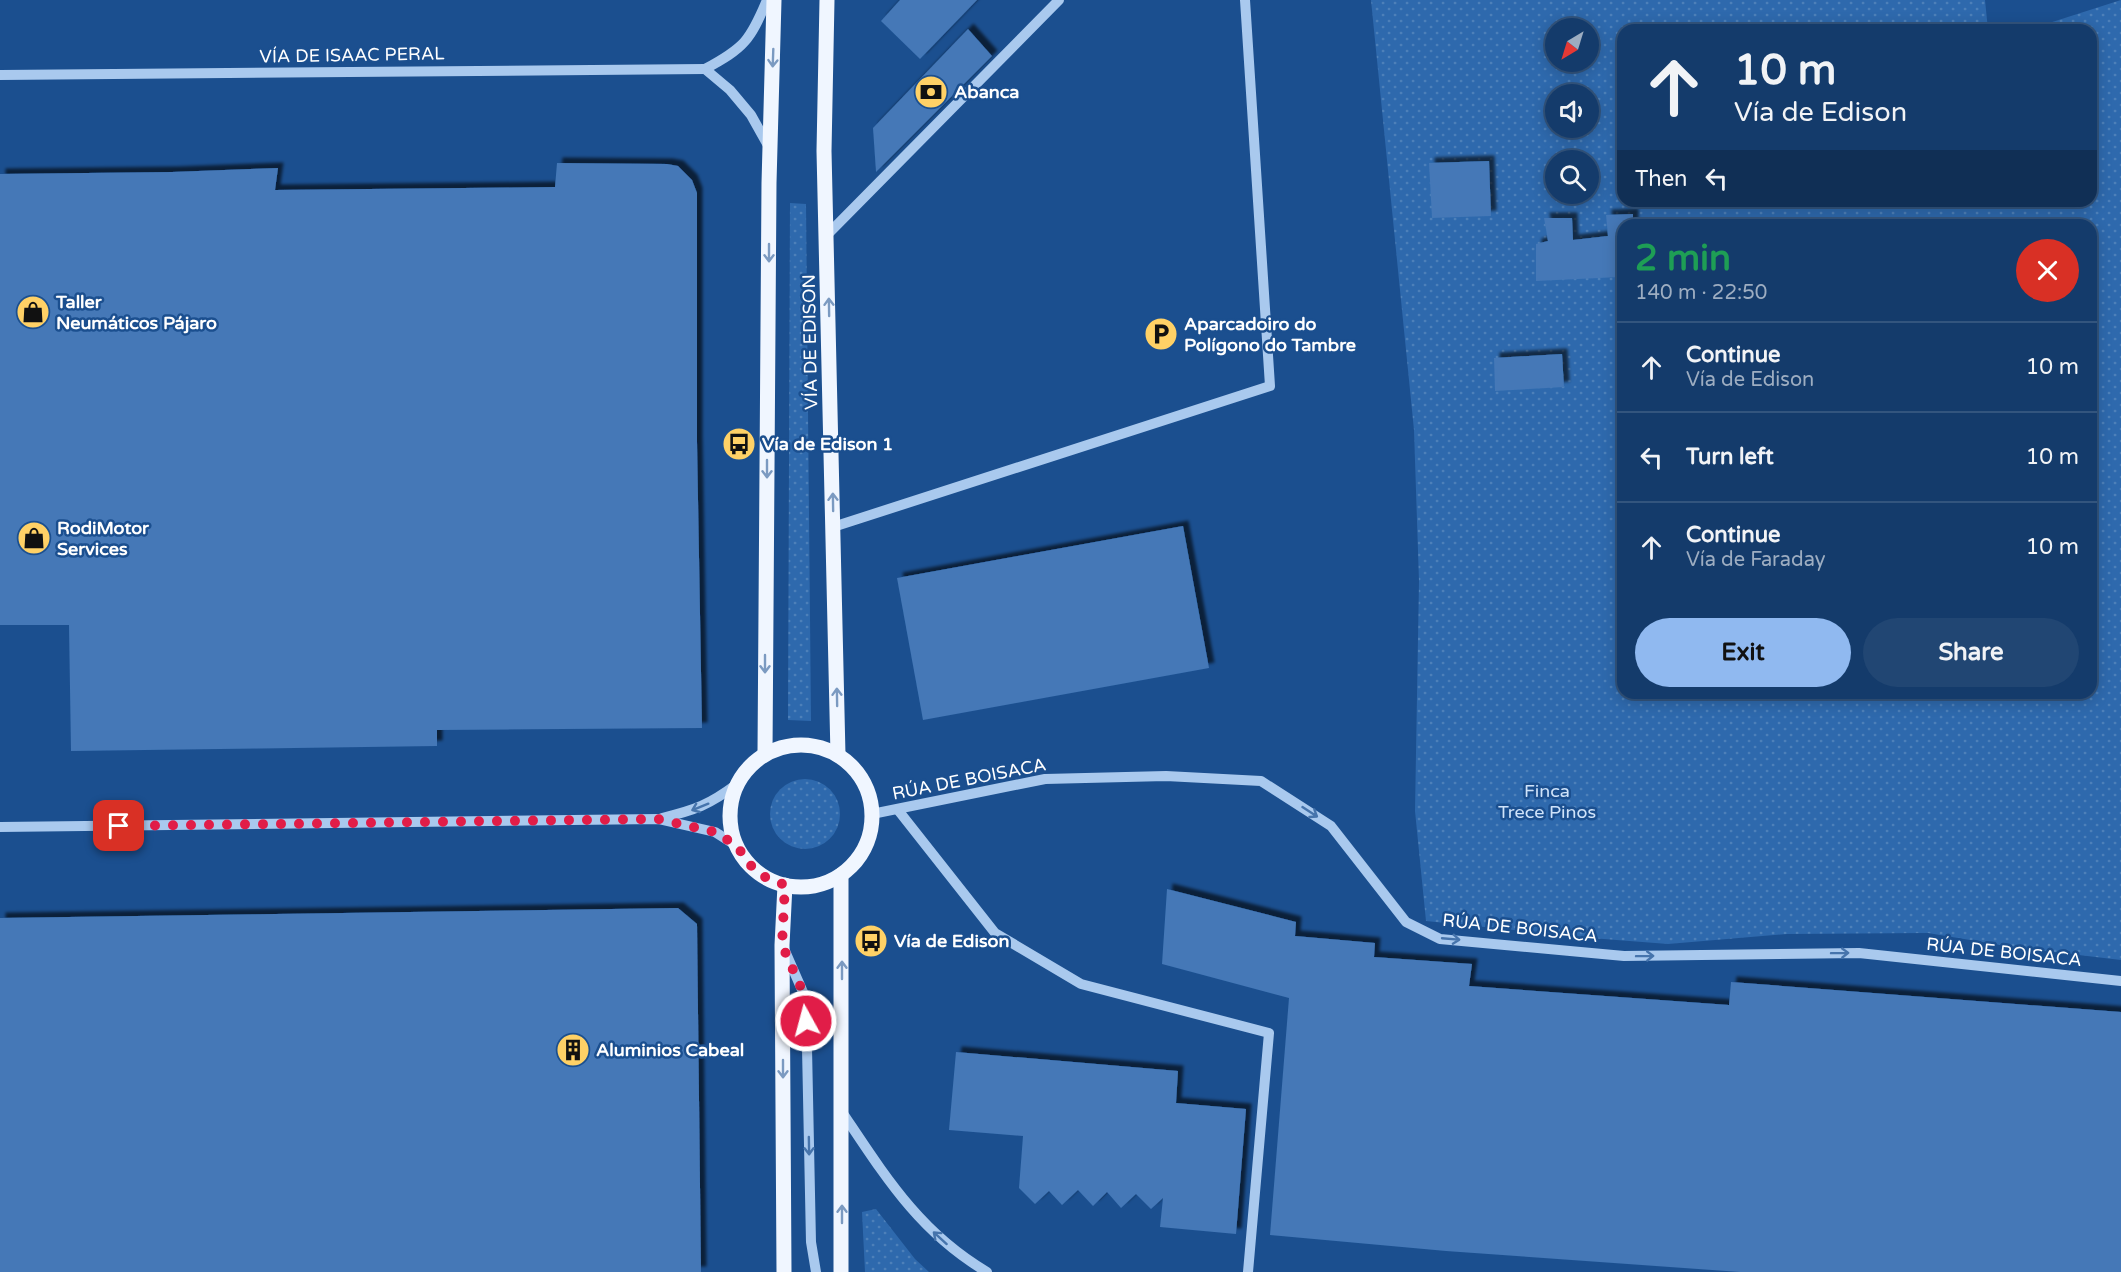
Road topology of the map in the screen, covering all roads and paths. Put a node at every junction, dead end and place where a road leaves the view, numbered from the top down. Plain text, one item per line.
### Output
1 (767, 0) edge
2 (774, 0) edge
3 (827, 0) edge
4 (1059, 0) edge
5 (1245, 0) edge
6 (705, 69) junction
7 (0, 75) edge
8 (770, 149) junction
9 (827, 235) junction
10 (833, 527) junction
11 (765, 754) junction
12 (838, 755) junction
13 (737, 784) junction
14 (898, 810) junction
15 (873, 814) junction
16 (658, 819) junction
17 (0, 827) edge
18 (737, 846) junction
19 (841, 875) junction
20 (785, 885) junction
21 (782, 945) junction
22 (2121, 981) edge
23 (842, 1112) junction
24 (784, 1272) edge
25 (816, 1272) edge
26 (842, 1272) edge
27 (987, 1272) edge
28 (1248, 1272) edge

1 - 6 street, VÍA DE ISAAC PERAL
2 -> 8 main road
3 - 9 main road, VÍA DE EDISON
4 - 9 street
5 - 10 street
6 - 7 street, VÍA DE ISAAC PERAL
6 - 8 street
8 -> 11 main road
10 -> 9 main road, VÍA DE EDISON
12 -> 10 main road, VÍA DE EDISON
11 - 12 main road
11 - 13 main road
12 - 15 main road
13 -> 16 street
13 - 18 main road
14 - 15 street, RÚA DE BOISACA
14 -> 22 street, RÚA DE BOISACA
14 - 28 street
15 - 19 main road
16 - 17 street
16 - 18 street
18 - 20 main road
19 - 20 main road
23 -> 19 main road
20 - 21 main road
21 -> 24 main road
21 -> 25 street
26 -> 23 main road
27 -> 23 street

